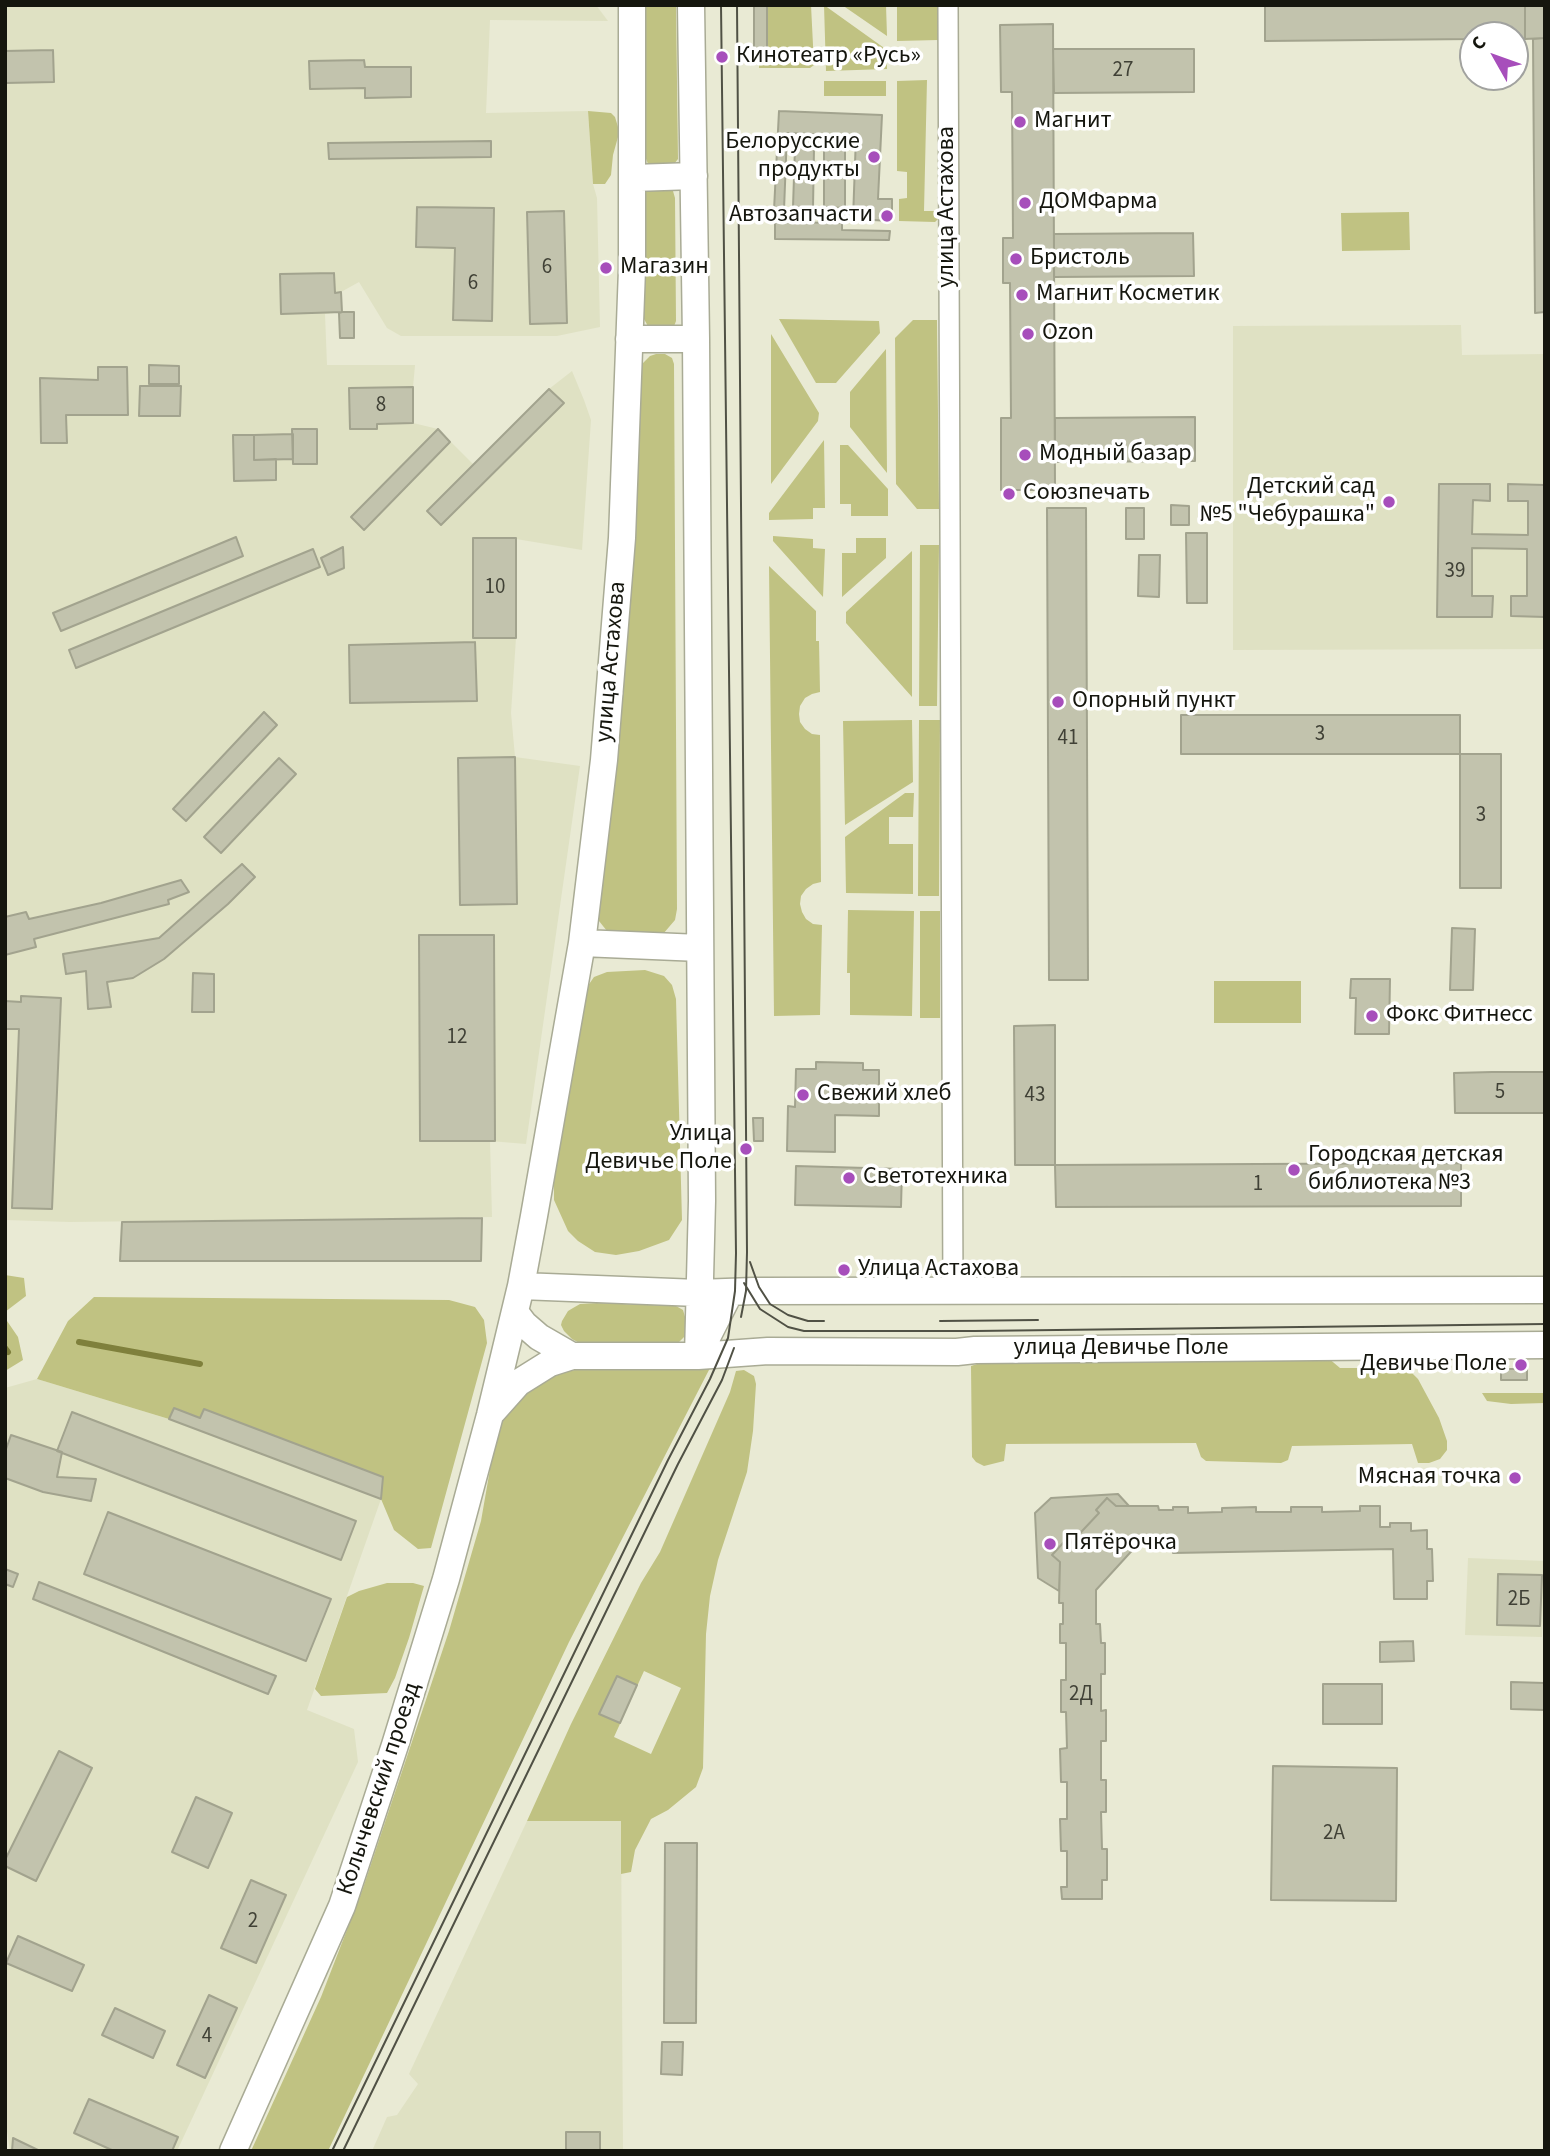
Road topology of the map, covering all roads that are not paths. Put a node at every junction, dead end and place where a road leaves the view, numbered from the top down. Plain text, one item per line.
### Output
1 (632, 5) edge
2 (691, 5) edge
3 (947, 5) edge
4 (694, 176) junction
5 (633, 178) junction
6 (629, 339) junction
7 (696, 339) junction
8 (582, 943) junction
9 (700, 948) junction
10 (1545, 1290) edge
11 (953, 1291) junction
12 (730, 1292) junction
13 (698, 1293) junction
14 (518, 1299) junction
15 (1545, 1345) edge
16 (572, 1356) junction
17 (698, 1356) junction
18 (490, 1415) junction
19 (233, 2151) edge

1 - 5 main road, улица Астахова
2 - 4 main road
3 - 11 street, улица Астахова
4 - 5 main road
4 - 7 main road
5 - 6 main road, улица Астахова
6 - 7 main road
6 - 8 main road, улица Астахова
7 - 9 main road
8 - 9 main road
8 - 14 main road, улица Астахова
9 - 13 main road
10 - 11 main road
11 - 12 main road
12 - 13 main road
12 - 17 main road
13 - 14 main road
13 - 17 main road
14 - 16 main road
14 - 18 main road, Колычевский проезд
15 - 17 main road, улица Девичье Поле
16 - 17 main road, улица Девичье Поле
16 - 18 main road
18 - 19 main road, Колычевский проезд

